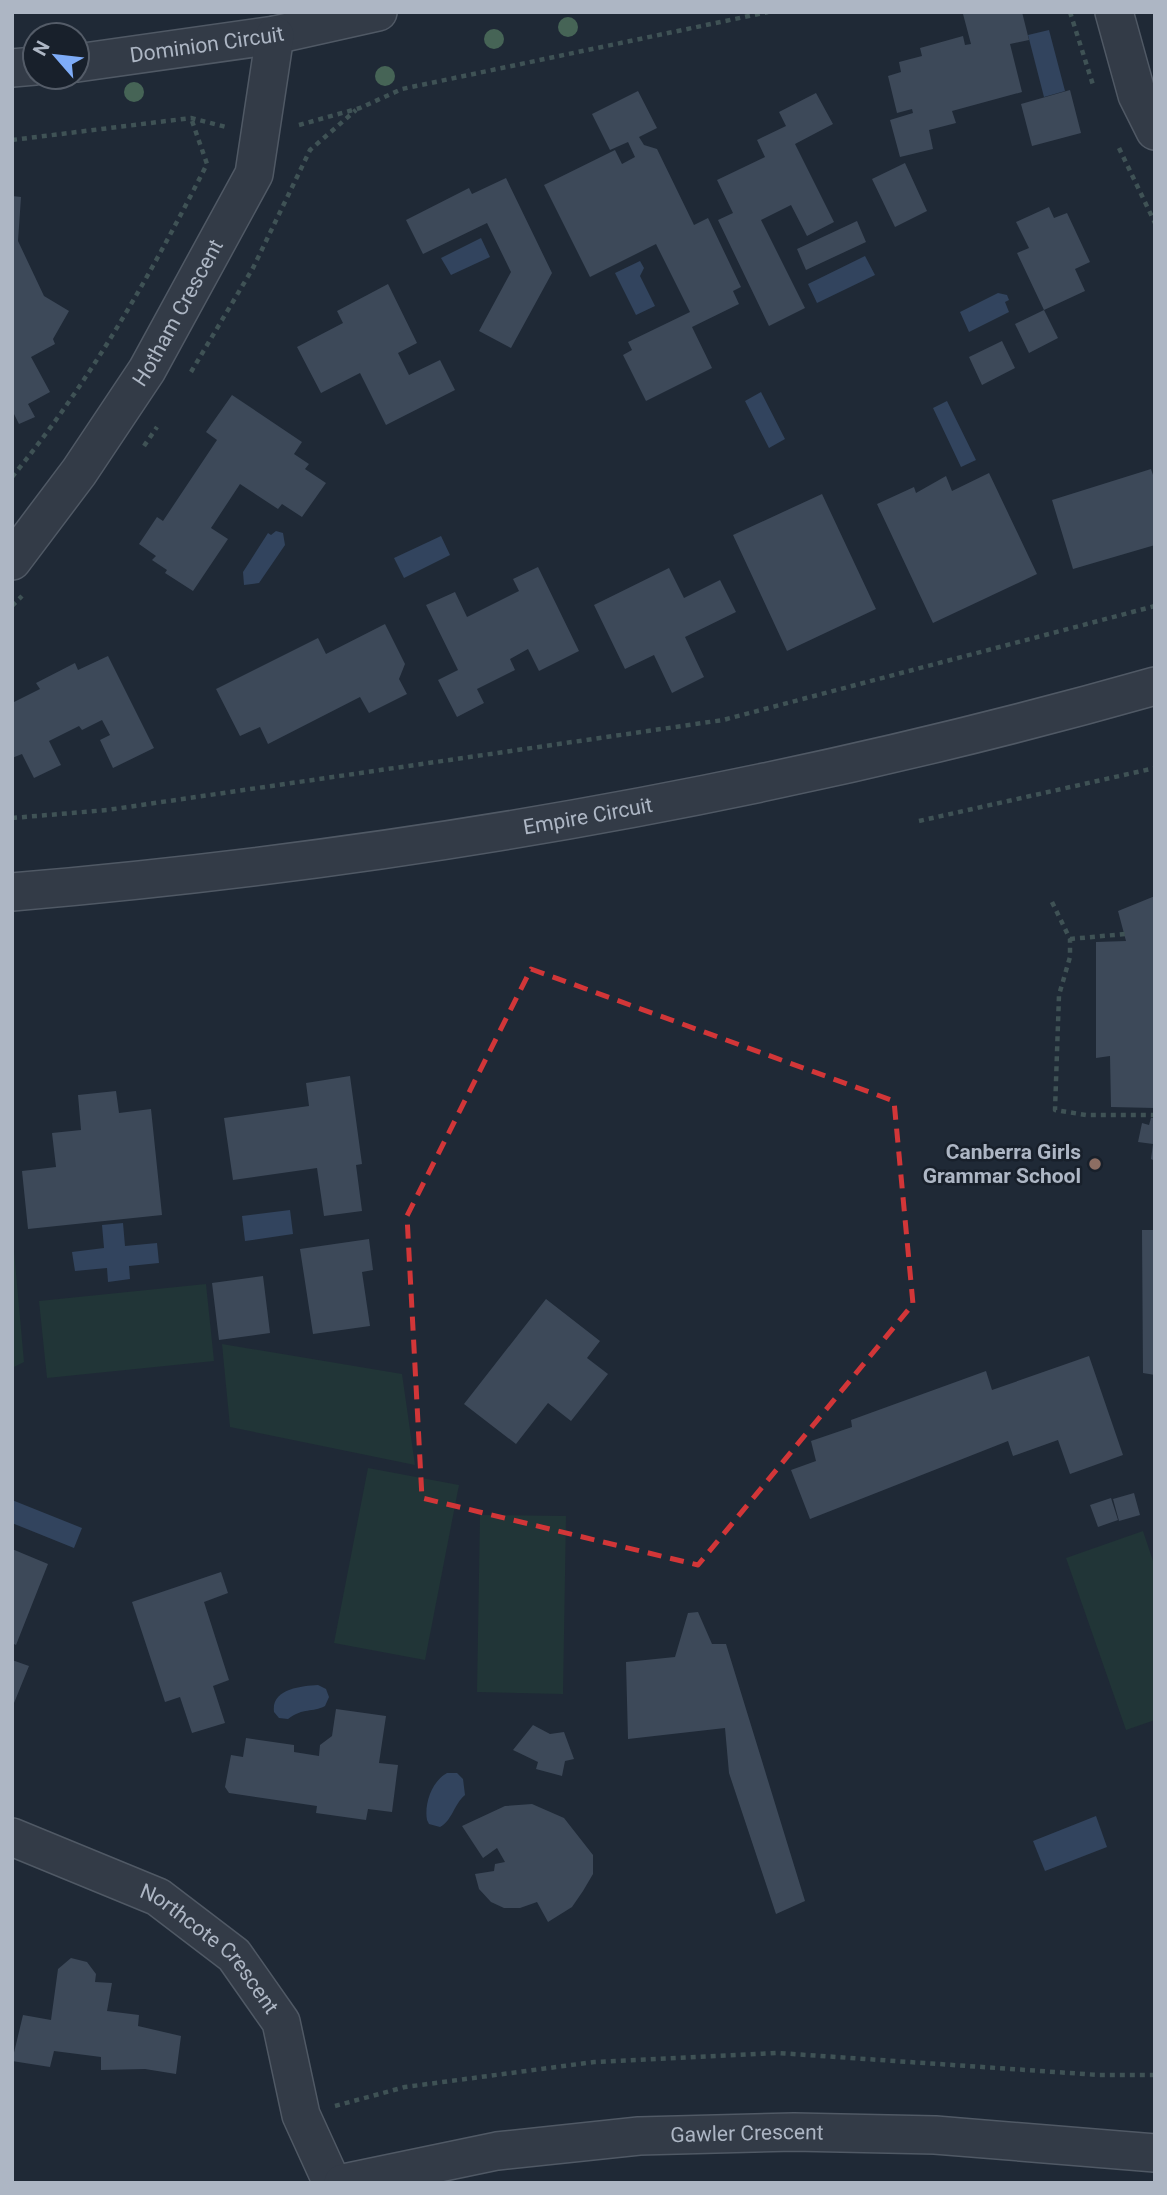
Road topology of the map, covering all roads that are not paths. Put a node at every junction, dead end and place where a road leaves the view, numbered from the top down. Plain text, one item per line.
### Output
1 (1114, 12) edge
2 (368, 13) edge
3 (275, 35) junction
4 (91, 61) edge
5 (1155, 131) edge
6 (12, 561) edge
7 (1155, 686) edge
8 (12, 892) edge
9 (12, 1837) edge
10 (1155, 2153) edge
11 (1088, 2166) edge
12 (332, 2183) edge
13 (343, 2183) edge

1 - 5 street
2 - 3 street, Dominion Circuit
3 - 4 street, Dominion Circuit
3 - 6 street, Hotham Crescent
7 - 8 street, Empire Circuit
9 - 12 street, Northcote Crescent
10 - 11 street, Gawler Crescent
11 - 13 street, Gawler Crescent

